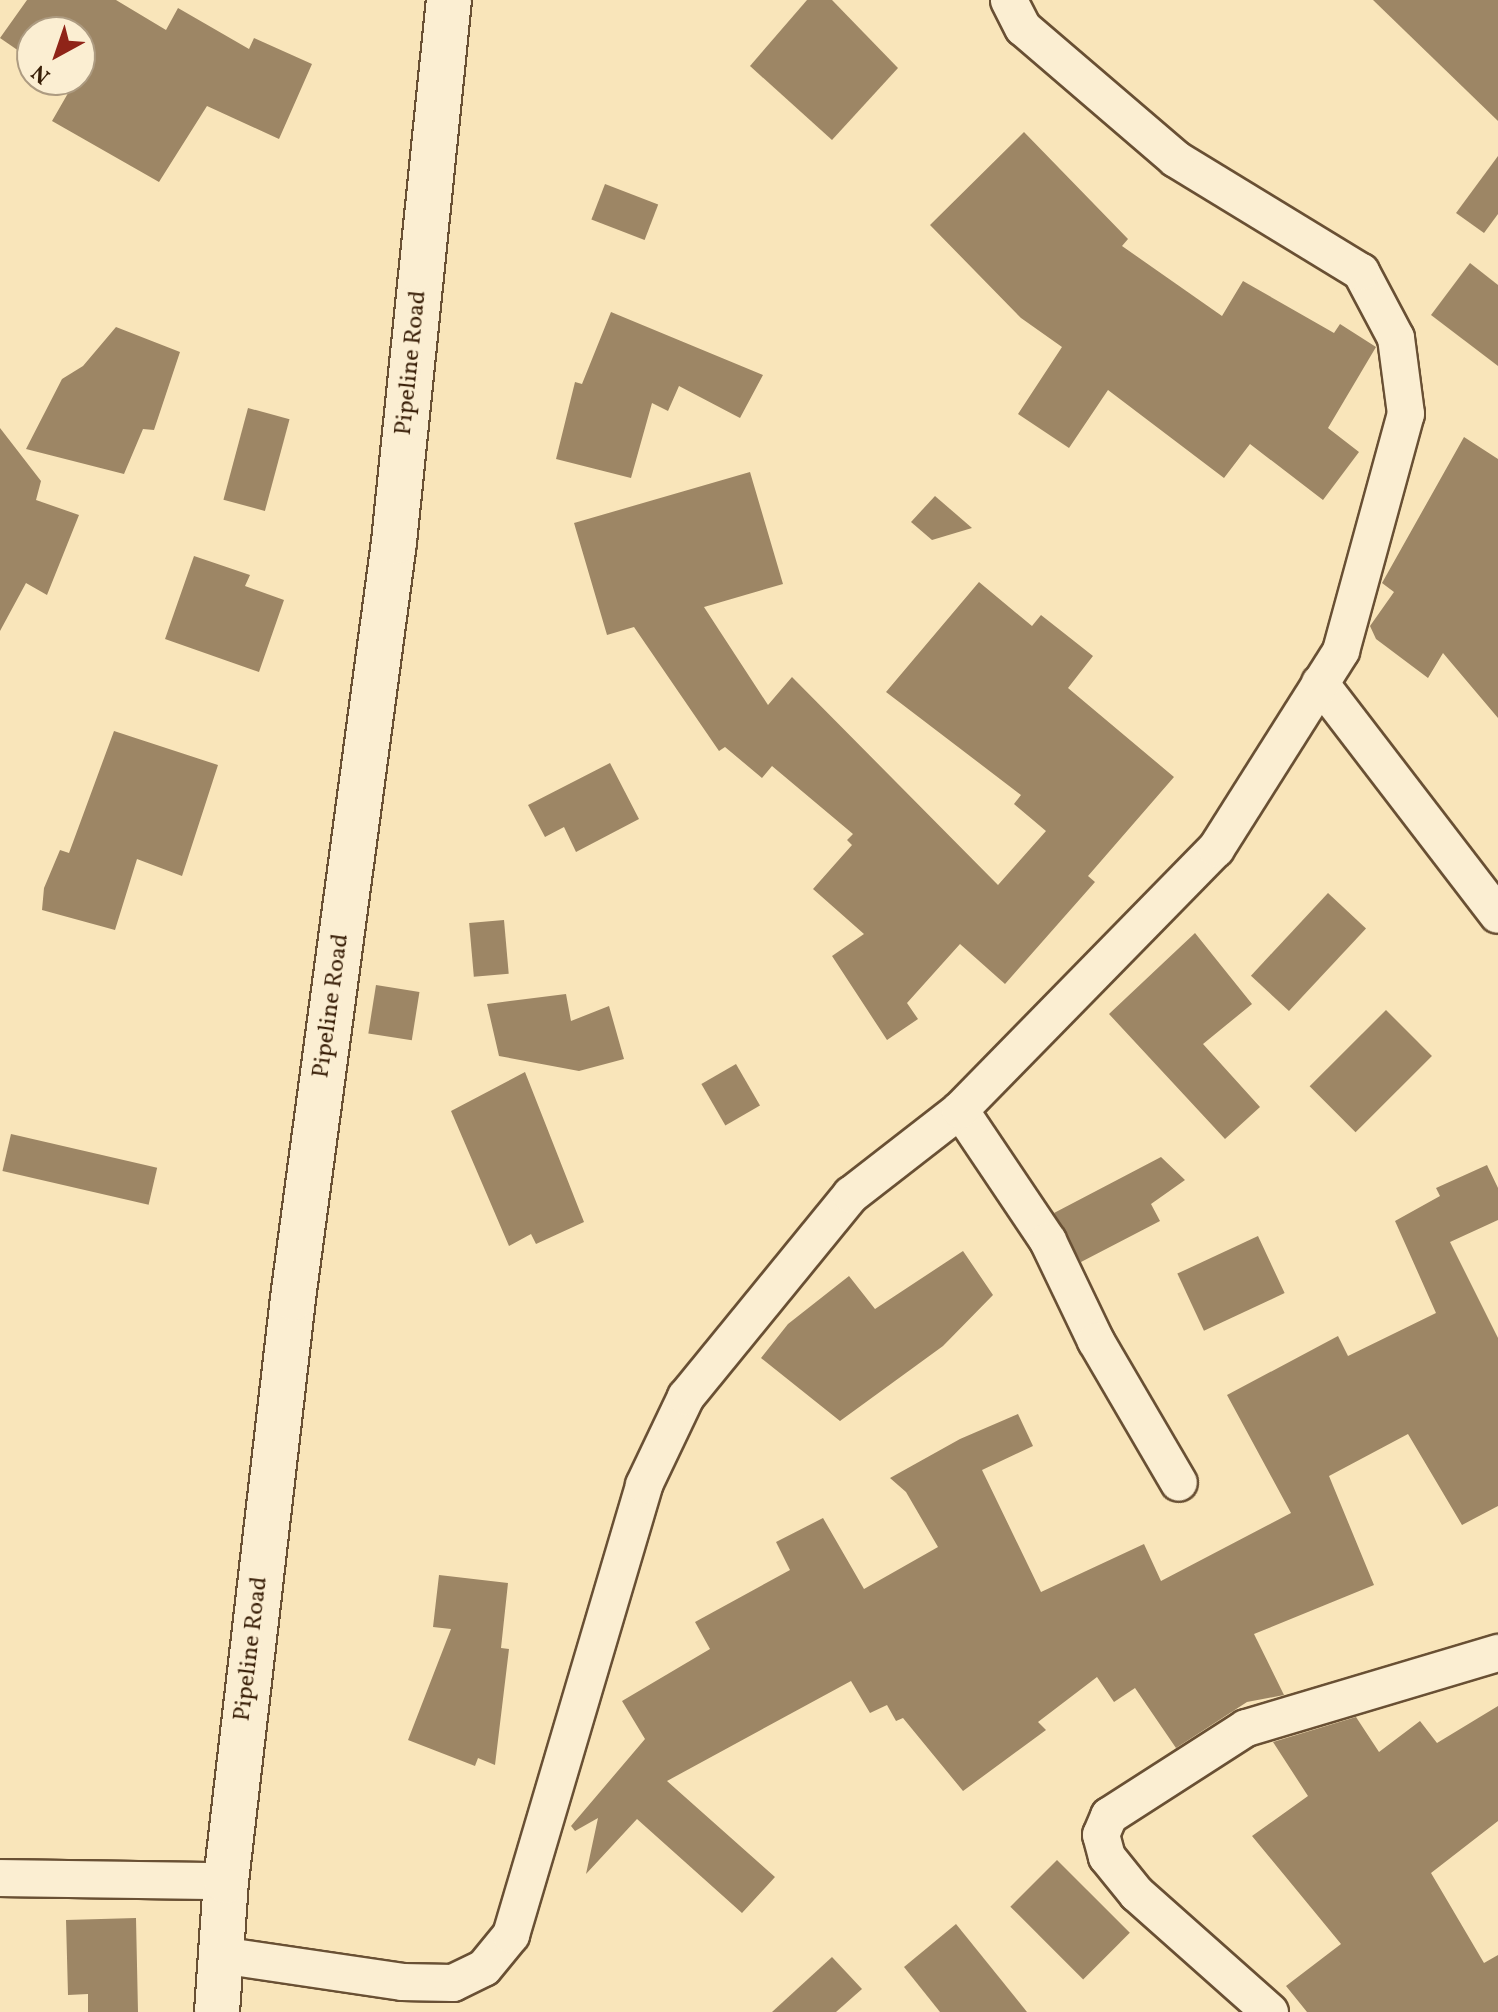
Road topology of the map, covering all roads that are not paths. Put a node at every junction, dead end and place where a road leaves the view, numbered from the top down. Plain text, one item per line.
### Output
1 (449, 0) edge
2 (1009, 0) edge
3 (1320, 683) junction
4 (1498, 915) edge
5 (960, 1110) junction
6 (1179, 1483) dead end
7 (1498, 1653) edge
8 (0, 1878) edge
9 (226, 1881) junction
10 (220, 1955) junction
11 (217, 2012) edge
12 (1270, 2012) edge

1 - 9 street, Pipeline Road
2 - 3 street
3 - 4 street
3 - 5 street
5 - 6 street
5 - 10 street
7 - 12 street
8 - 9 street
9 - 10 street, Pipeline Road
10 - 11 street, Pipeline Road

